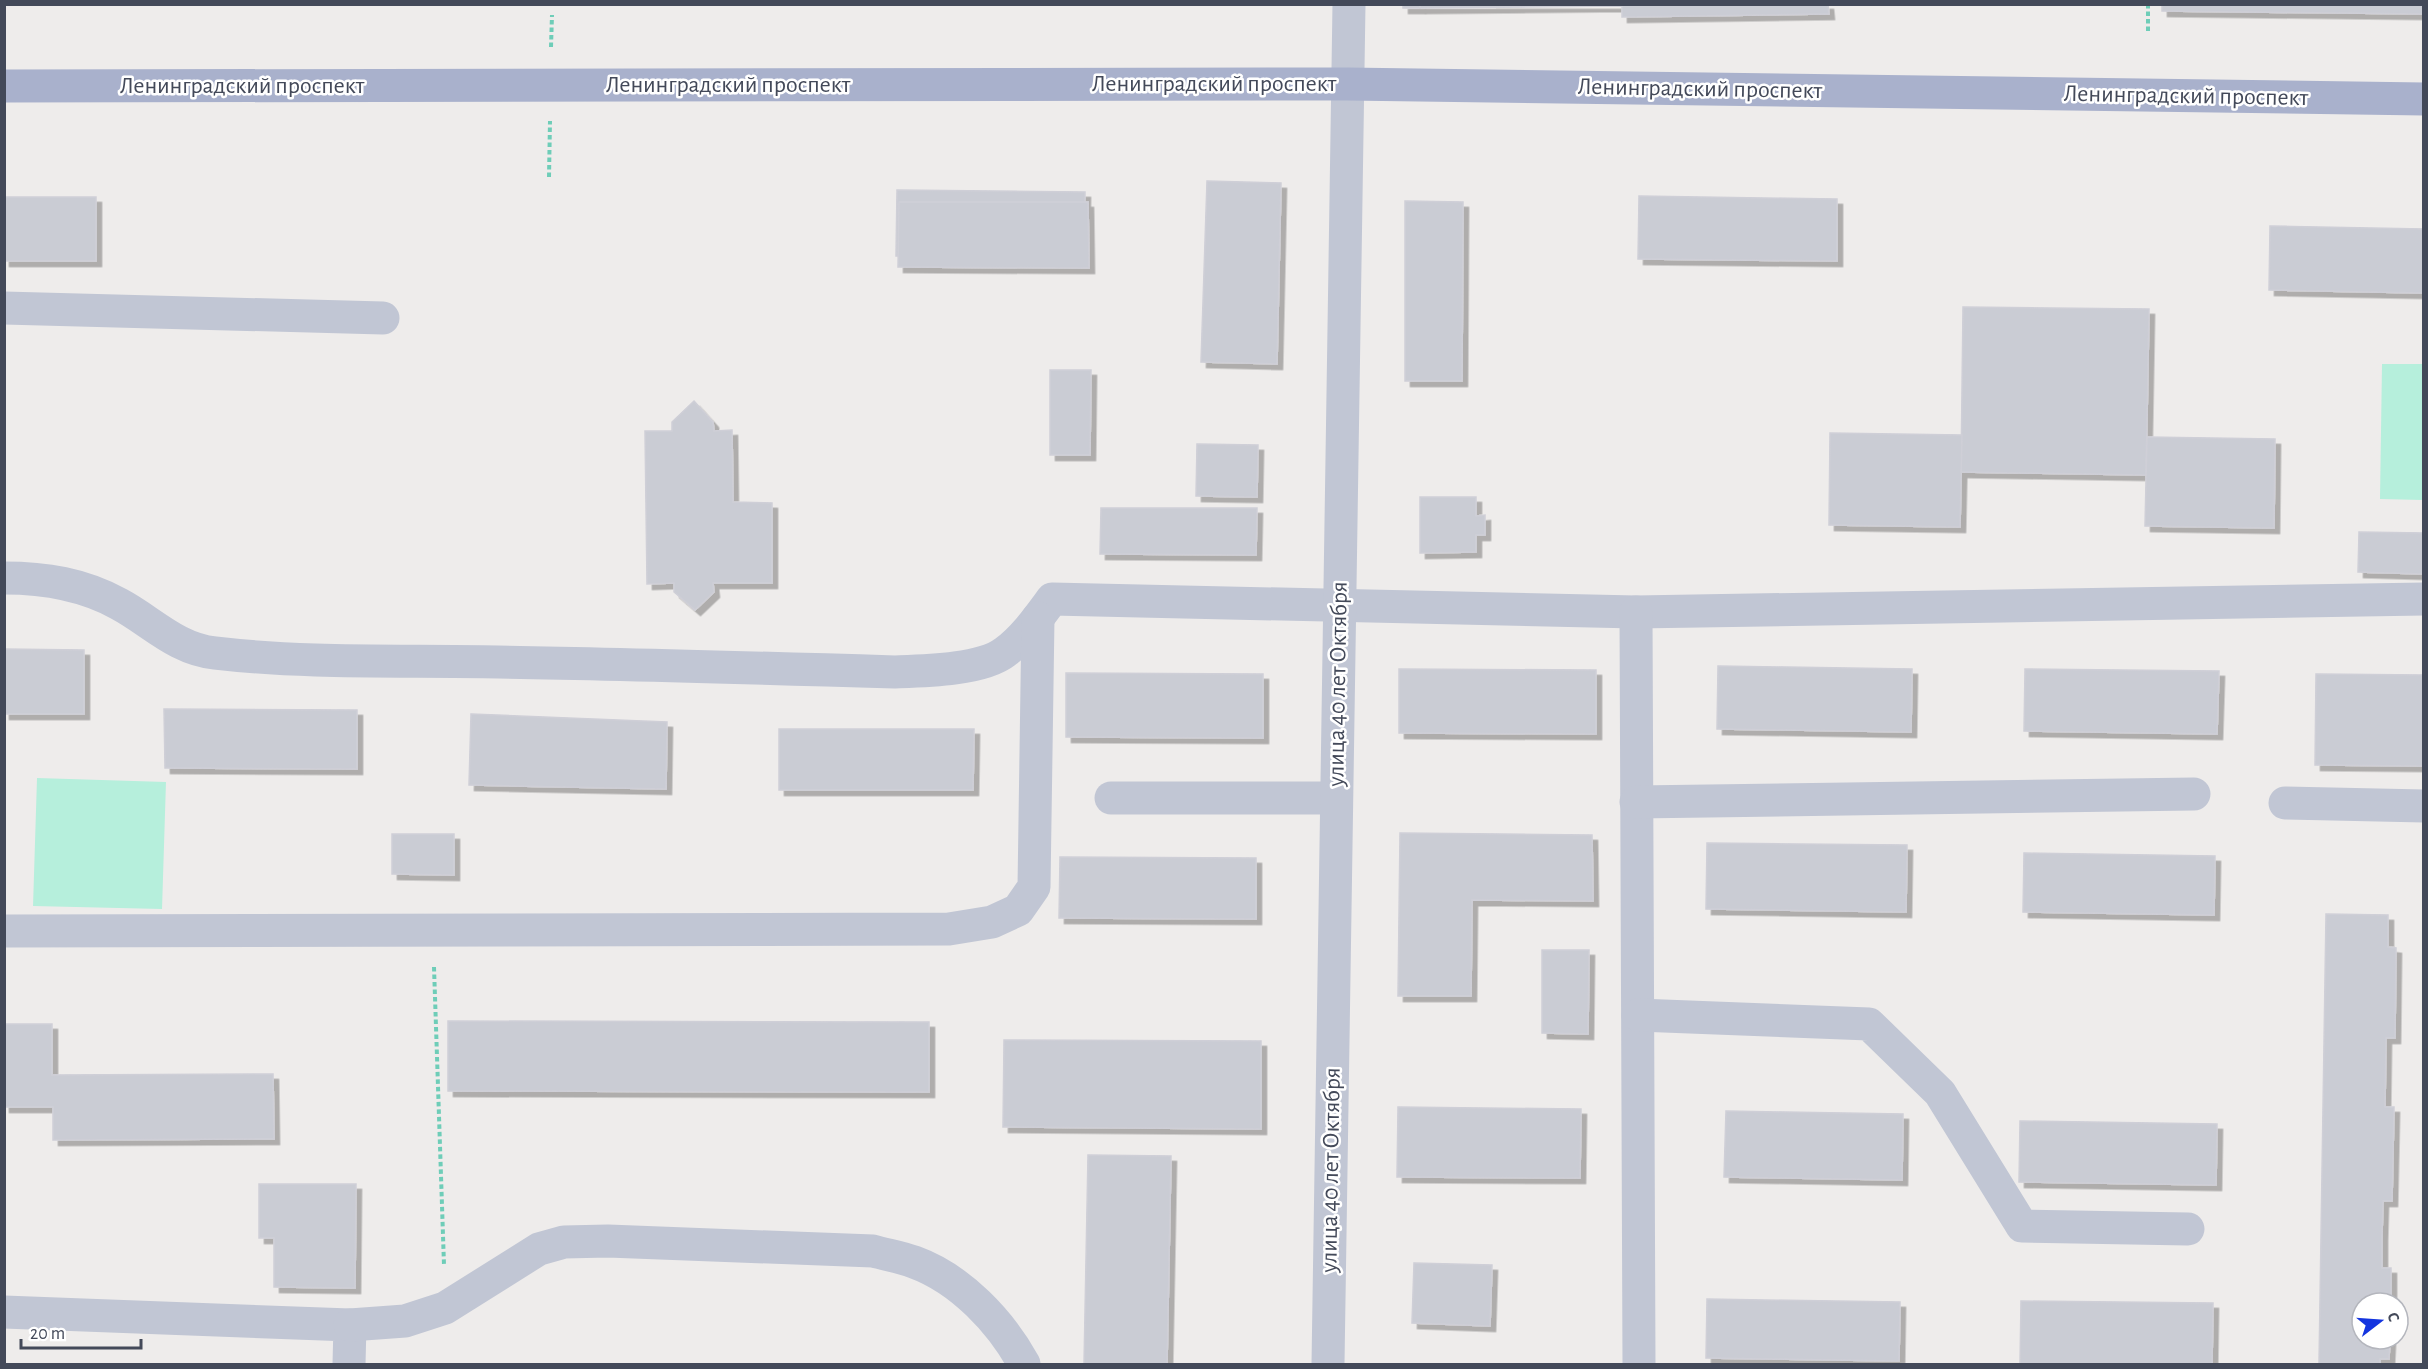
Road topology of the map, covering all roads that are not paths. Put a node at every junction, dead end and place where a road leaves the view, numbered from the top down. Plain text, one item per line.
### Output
1 (1348, 4) edge
2 (1347, 84) junction
3 (4, 86) edge
4 (2424, 99) edge
5 (4, 308) edge
6 (383, 318) dead end
7 (4, 578) edge
8 (2424, 599) edge
9 (1339, 605) junction
10 (1636, 612) junction
11 (1038, 618) junction
12 (2194, 794) dead end
13 (1111, 798) dead end
14 (1336, 798) junction
15 (1636, 802) junction
16 (2285, 803) dead end
17 (2424, 806) edge
18 (4, 931) edge
19 (1638, 1015) junction
20 (2188, 1229) dead end
21 (4, 1312) edge
22 (350, 1325) junction
23 (349, 1365) edge
24 (1024, 1365) edge
25 (1328, 1365) edge
26 (1639, 1365) edge

1 - 2 street, улица 40 лет Октября
2 - 3 main road, Ленинградский проспект
2 - 4 main road, Ленинградский проспект
2 - 9 street, улица 40 лет Октября
5 - 6 street
7 - 11 street
8 - 10 street
9 - 10 street
9 - 11 street
9 - 14 street, улица 40 лет Октября
10 - 15 street
11 - 18 street
12 - 15 street
13 - 14 street
14 - 25 street, улица 40 лет Октября
15 - 19 street
16 - 17 street
19 - 20 street
19 - 26 street
21 - 22 street
22 - 23 street
22 - 24 street

